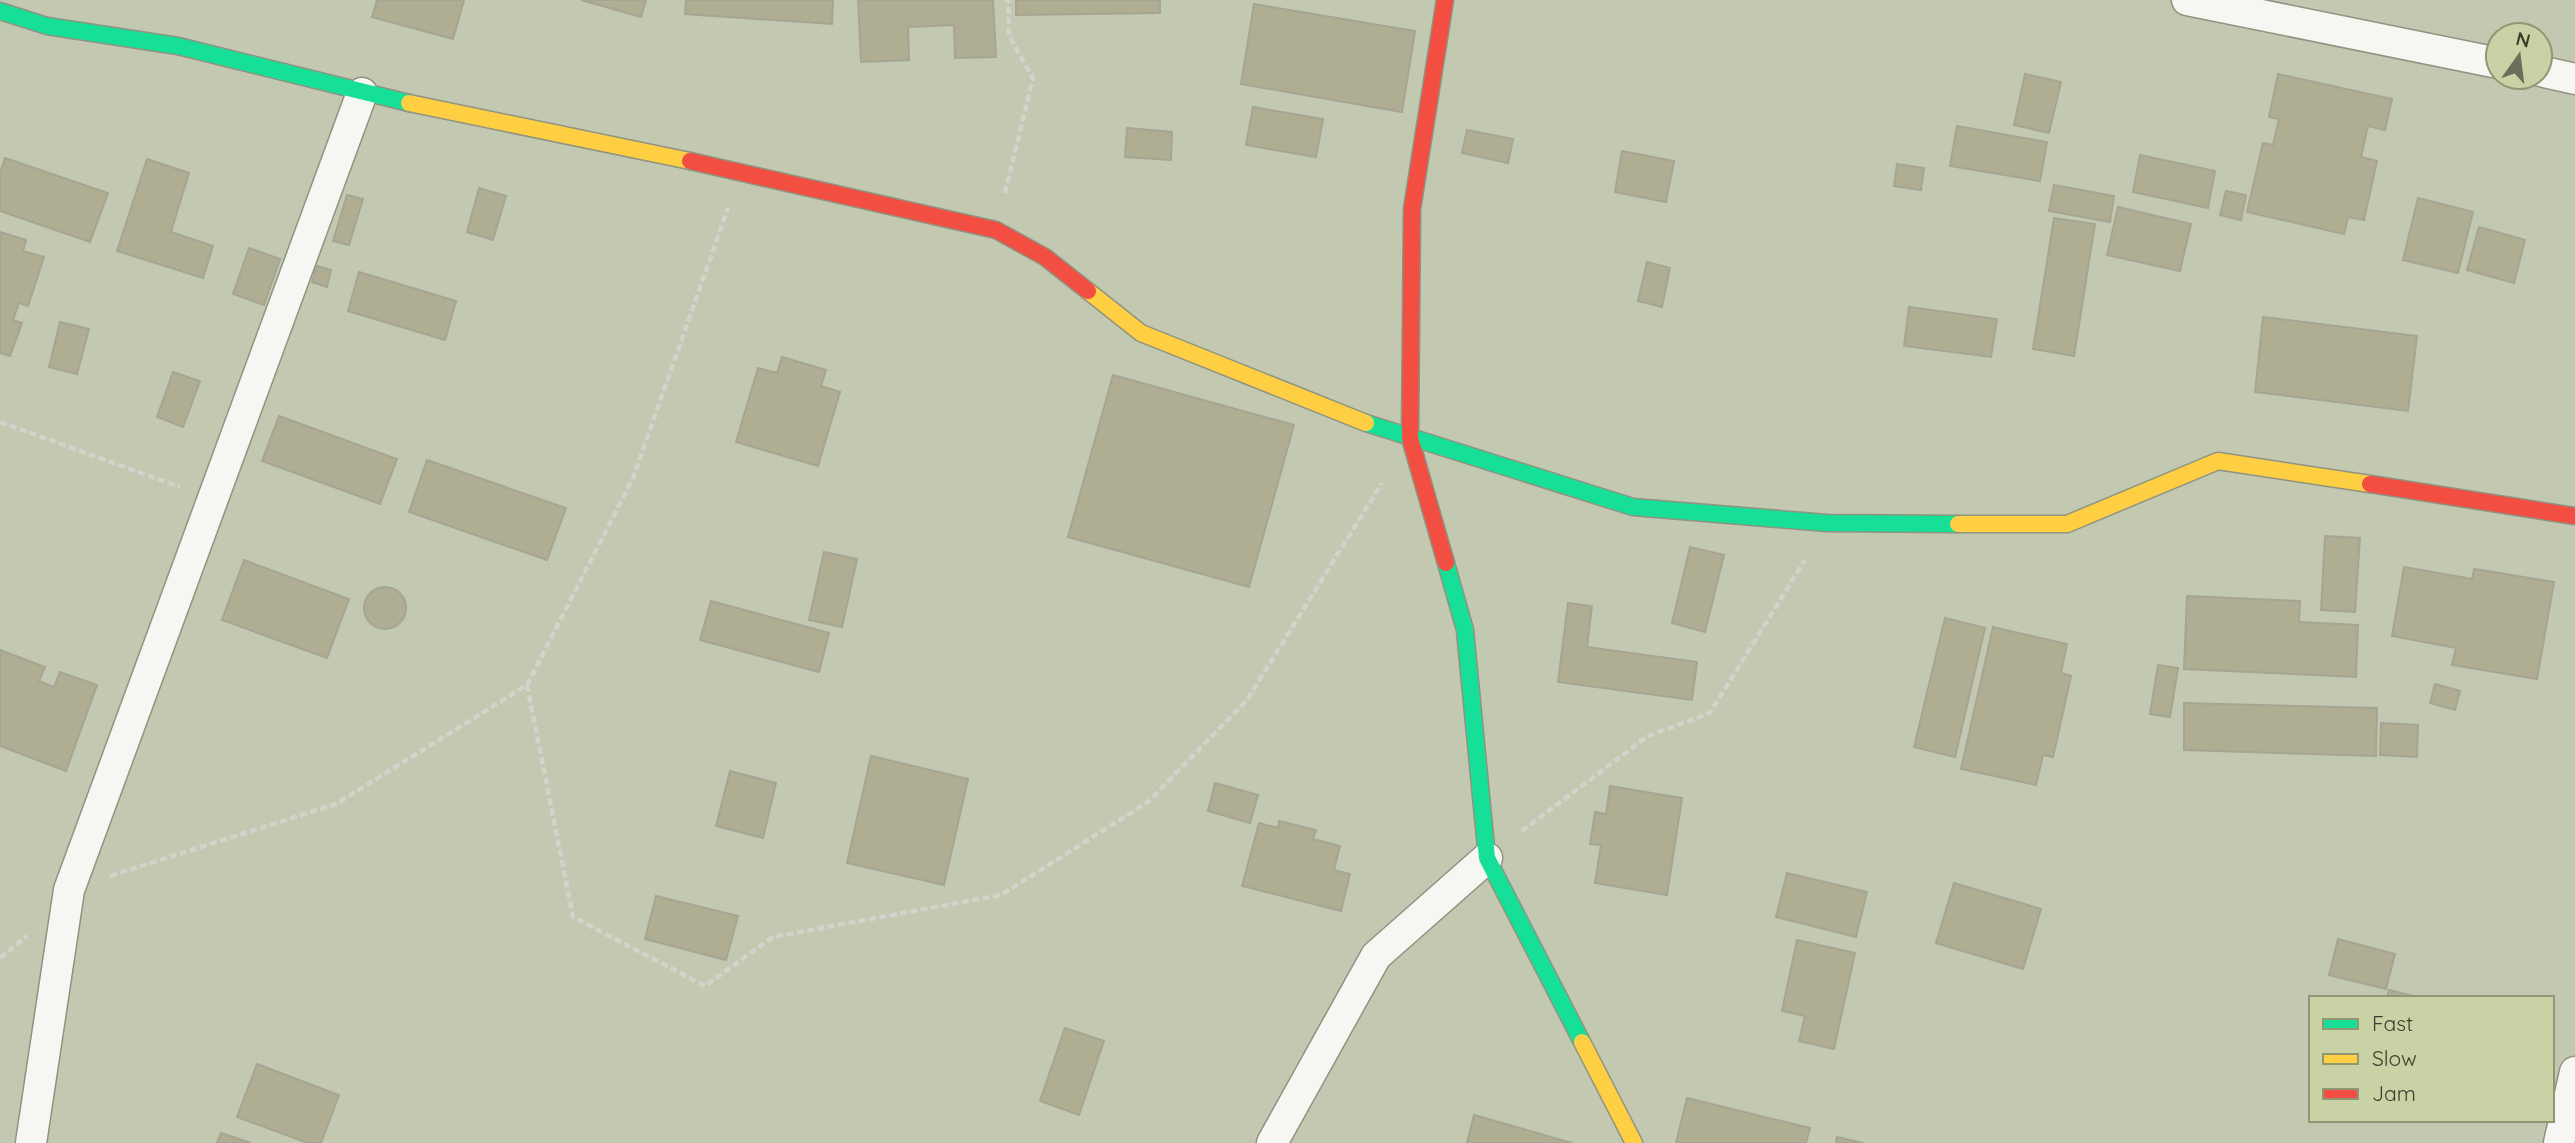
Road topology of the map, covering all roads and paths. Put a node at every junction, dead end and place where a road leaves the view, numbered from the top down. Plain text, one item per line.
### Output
1 (1008, 0) edge
2 (1445, 0) edge
3 (2187, 0) edge
4 (0, 11) edge
5 (2484, 60) edge
6 (2554, 75) edge
7 (2575, 79) edge
8 (362, 93) junction
9 (741, 172) junction
10 (996, 230) junction
11 (0, 422) edge
12 (1410, 438) junction
13 (214, 500) junction
14 (2575, 516) edge
15 (1827, 523) junction
16 (527, 685) junction
17 (1487, 858) junction
18 (69, 890) junction
19 (2575, 1072) edge
20 (31, 1143) edge
21 (1272, 1143) edge
22 (1634, 1143) edge
23 (2559, 1143) edge

1 - 10 path
2 - 12 street
3 - 5 street
4 - 8 street
6 - 7 street
8 - 9 street
8 - 13 street
9 - 10 street
9 - 16 path
10 - 12 street
11 - 13 path
12 - 15 street
12 - 16 path
12 - 17 street
13 - 18 street
14 - 15 street
15 - 17 path
16 - 18 path
17 - 21 street
17 - 22 street
18 - 20 street
19 - 23 street

